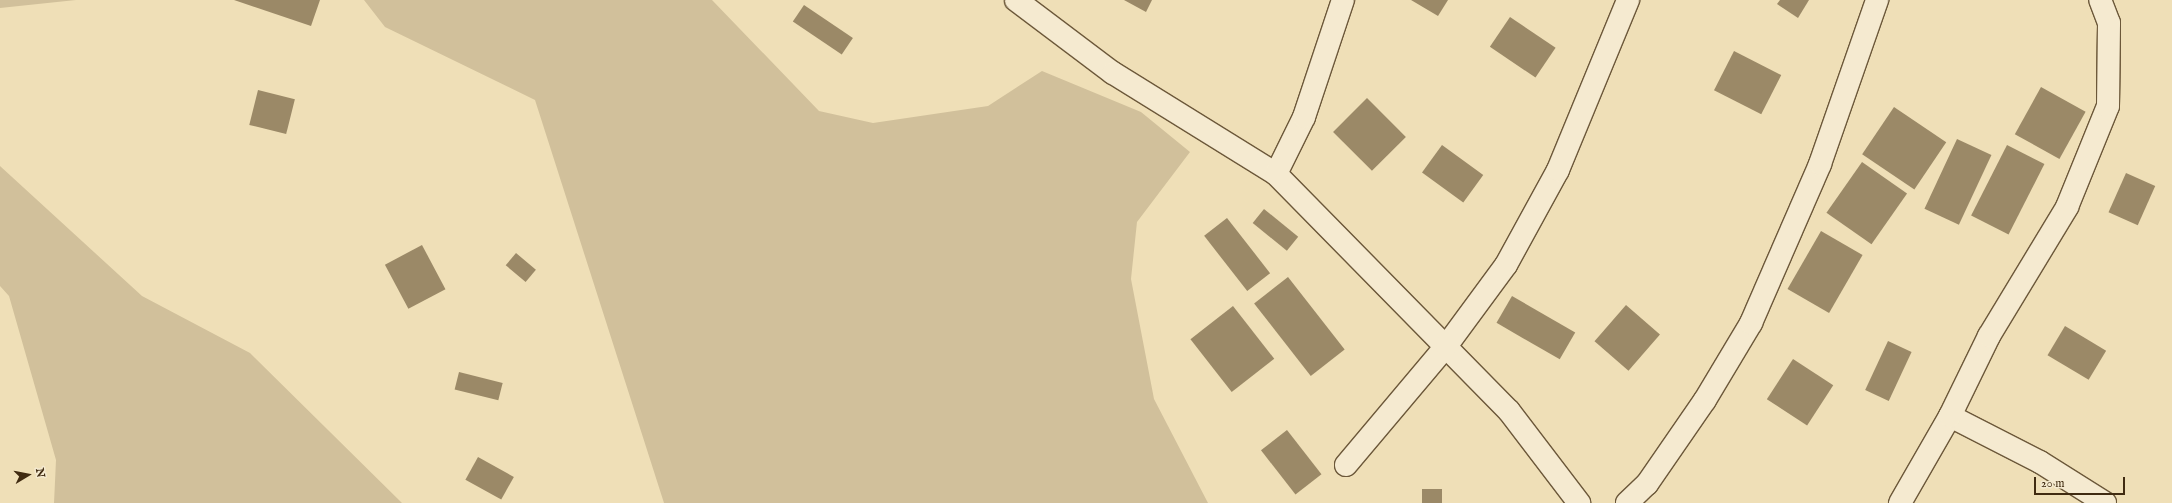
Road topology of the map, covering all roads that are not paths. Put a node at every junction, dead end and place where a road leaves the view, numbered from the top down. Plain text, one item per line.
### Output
1 (1016, 0) edge
2 (1343, 0) edge
3 (1628, 0) edge
4 (1877, 0) edge
5 (2100, 0) edge
6 (1276, 174) junction
7 (1447, 346) junction
8 (1950, 416) junction
9 (1346, 465) dead end
10 (1579, 503) edge
11 (1627, 503) edge
12 (1900, 503) edge
13 (2105, 503) edge

1 - 6 street
2 - 6 street
3 - 7 street
4 - 11 street
5 - 8 street
6 - 7 street
7 - 9 street
7 - 10 street
8 - 12 street
8 - 13 street

